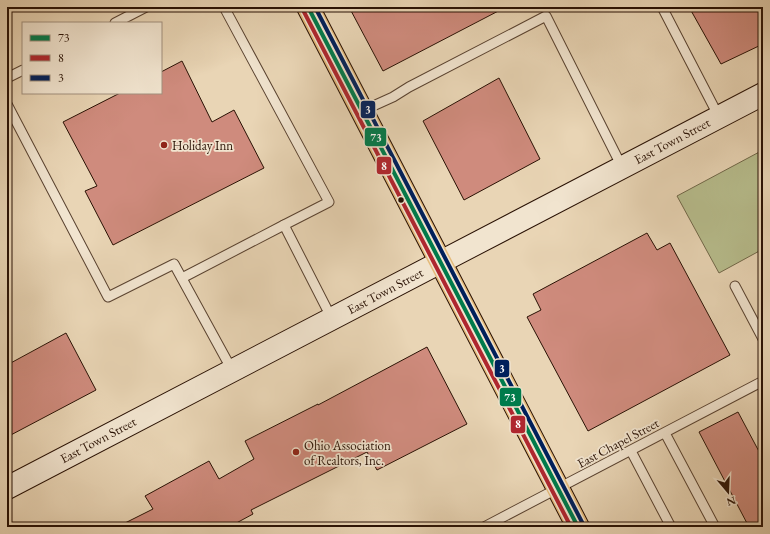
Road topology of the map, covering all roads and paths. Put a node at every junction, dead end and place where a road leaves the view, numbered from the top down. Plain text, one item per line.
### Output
1 (146, 7) edge
2 (224, 7) edge
3 (308, 7) edge
4 (662, 7) edge
5 (117, 22) edge
6 (22, 70) edge
7 (7, 78) edge
8 (763, 94) edge
9 (7, 104) edge
10 (362, 112) junction
11 (719, 117) junction
12 (622, 167) junction
13 (284, 225) junction
14 (440, 262) junction
15 (182, 278) junction
16 (735, 286) dead end
17 (332, 318) junction
18 (763, 340) edge
19 (232, 370) junction
20 (763, 381) edge
21 (665, 433) junction
22 (631, 451) junction
23 (7, 488) edge
24 (558, 489) junction
25 (484, 527) edge
26 (578, 527) edge
27 (671, 527) edge
28 (715, 527) edge

1 - 5 lane
2 - 13 lane
3 - 10 main road
4 - 11 lane
6 - 7 lane
8 - 11 street, East Town Street
9 - 15 lane
10 - 12 lane
10 - 14 main road
11 - 12 street, East Town Street
12 - 14 street, East Town Street
13 - 15 lane
13 - 17 lane
14 - 17 street, East Town Street
14 - 24 main road
15 - 19 lane
16 - 18 lane
17 - 19 street, East Town Street
19 - 23 street, East Town Street
20 - 21 lane, East Chapel Street
21 - 22 lane, East Chapel Street
21 - 28 lane
22 - 24 lane, East Chapel Street
22 - 27 lane
24 - 25 lane, East Chapel Street
24 - 26 main road

